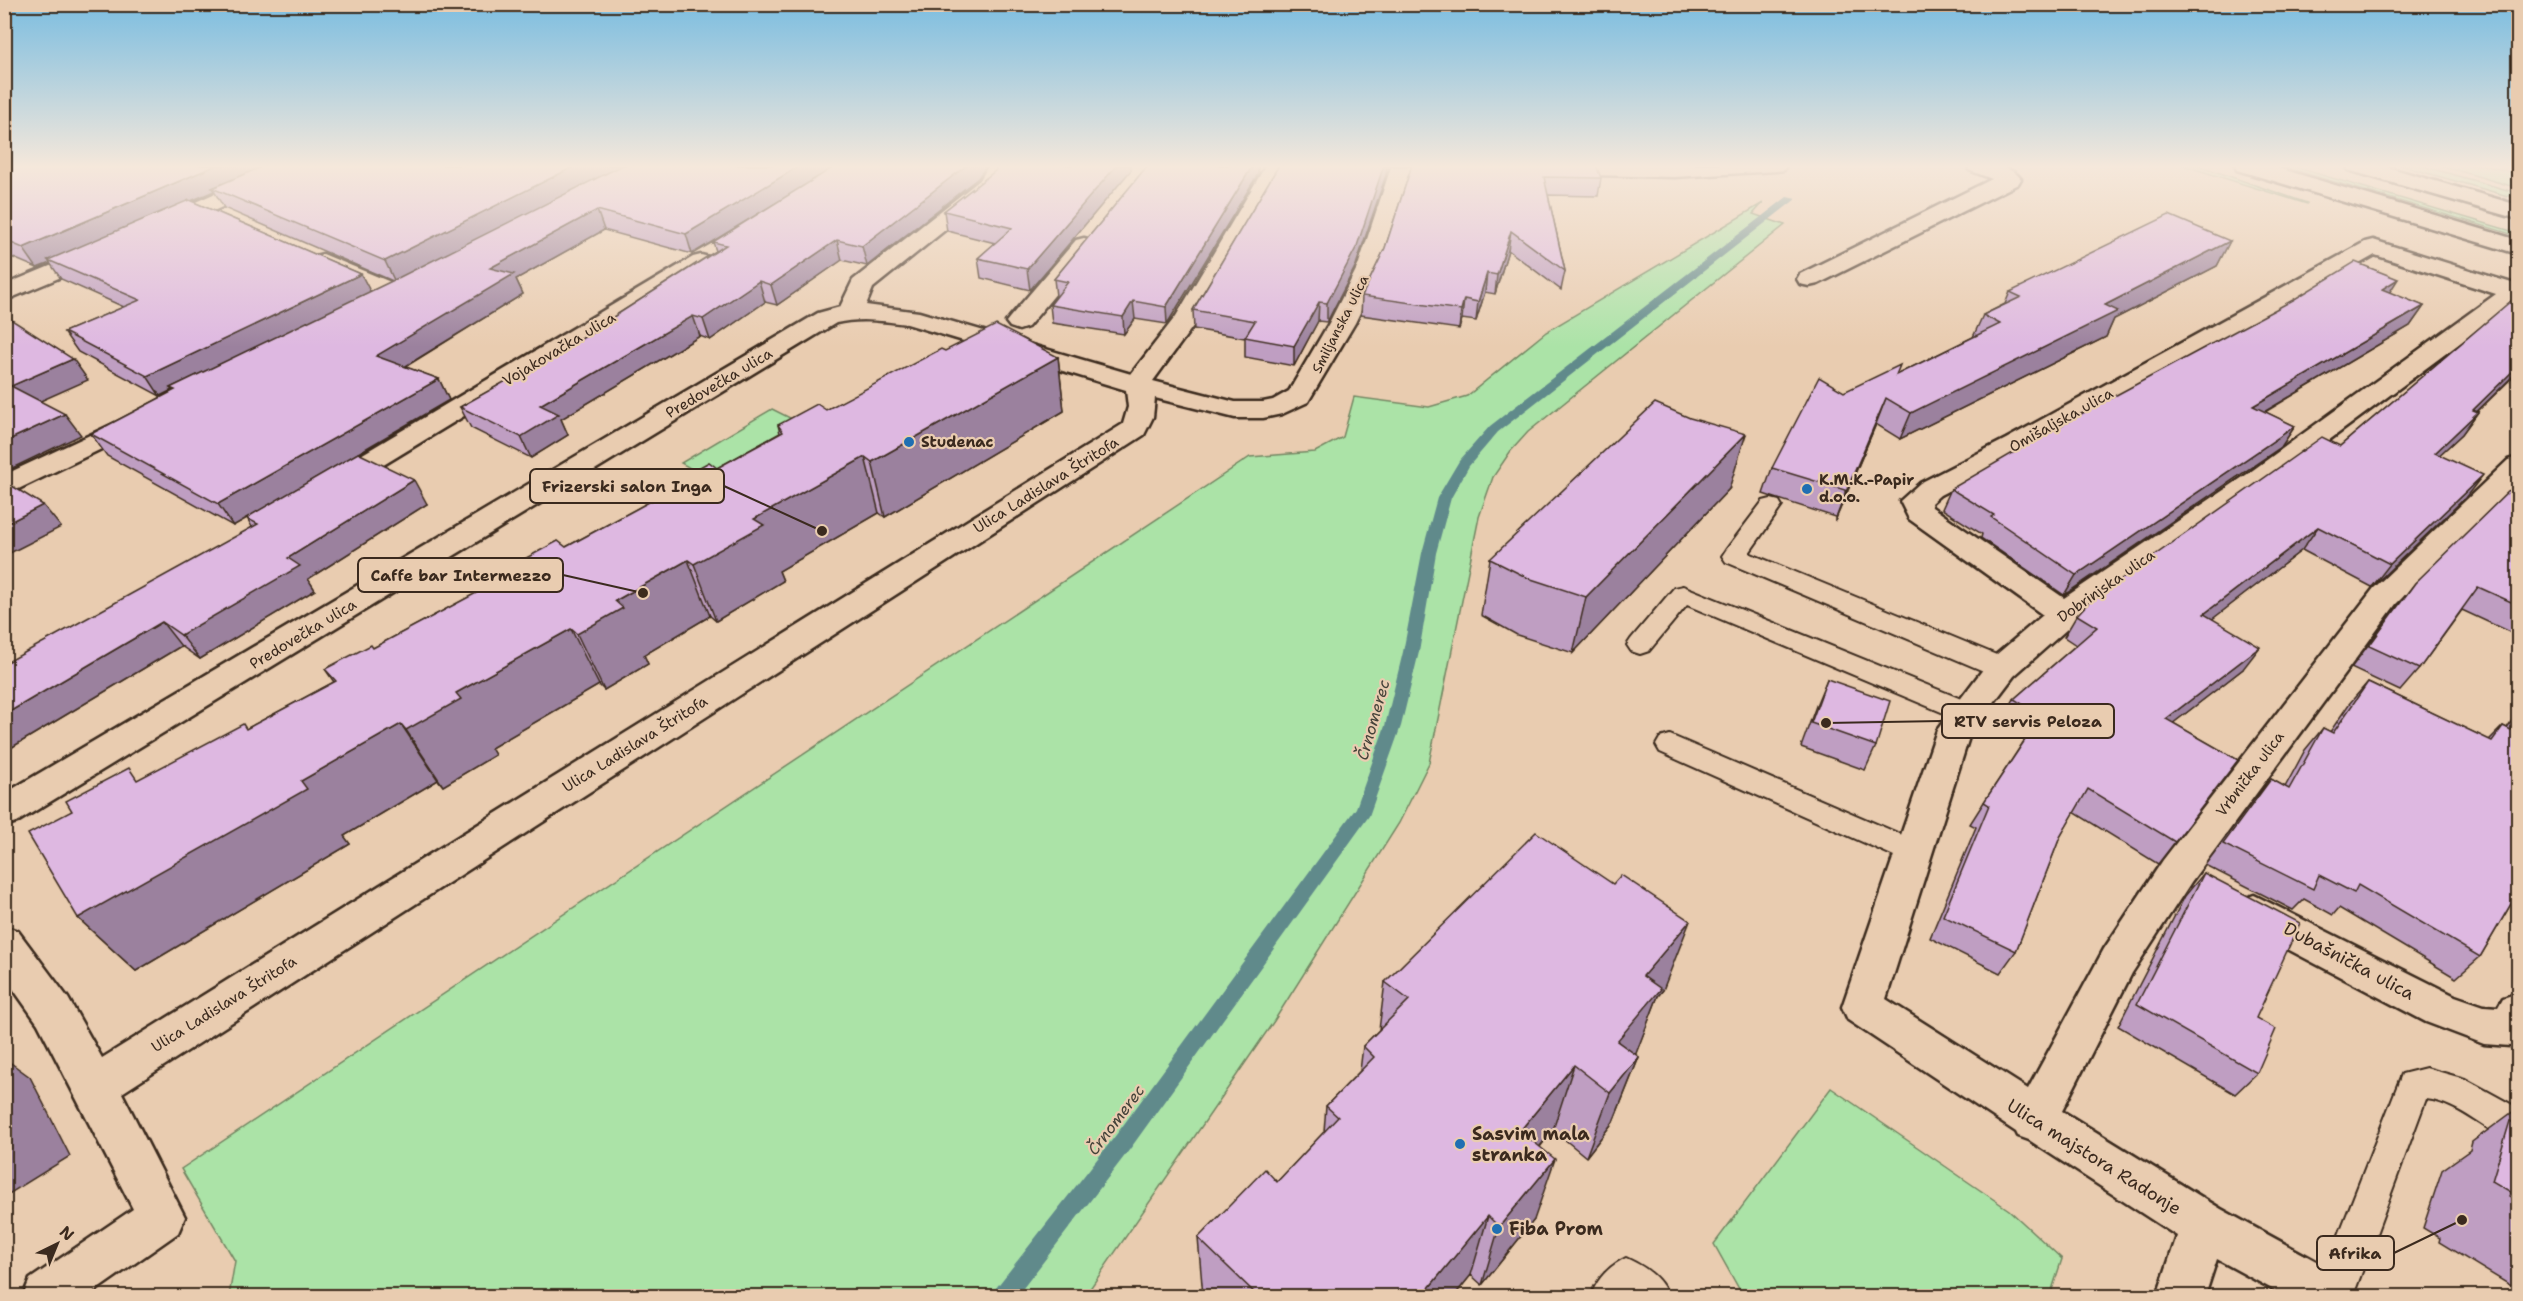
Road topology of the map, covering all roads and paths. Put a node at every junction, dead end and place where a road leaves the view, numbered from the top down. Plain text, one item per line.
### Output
1 (160, 226) edge
2 (936, 226) edge
3 (1099, 226) edge
4 (1241, 226) edge
5 (1380, 226) edge
6 (1916, 226) edge
7 (2447, 226) edge
8 (146, 232) edge
9 (114, 246) edge
10 (727, 246) edge
11 (2518, 247) edge
12 (303, 252) edge
13 (1809, 279) dead end
14 (2516, 292) edge
15 (5, 293) edge
16 (364, 308) edge
17 (850, 312) junction
18 (1019, 322) dead end
19 (1312, 379) joint
20 (1137, 384) junction
21 (160, 409) edge
22 (2518, 466) edge
23 (6, 483) edge
24 (314, 495) edge
25 (1771, 506) dead end
26 (2064, 614) junction
27 (1640, 645) dead end
28 (2002, 668) junction
29 (1967, 712) junction
30 (1670, 745) dead end
31 (4, 812) edge
32 (1913, 852) junction
33 (2201, 884) junction
34 (4, 943) edge
35 (1863, 1007) joint
36 (2518, 1011) edge
37 (96, 1086) junction
38 (2034, 1121) junction
39 (2518, 1127) edge
40 (2204, 1226) junction
41 (47, 1296) edge
42 (1610, 1296) edge
43 (1649, 1296) edge
44 (2181, 1296) edge
45 (2333, 1296) edge

1 - 8 street
2 - 17 street
3 - 18 street
4 - 20 street
5 - 19 street, Smiljanska ulica
6 - 13 street
7 - 11 street
9 - 15 street
10 - 24 street, Vojakovačka ulica
12 - 16 street
14 - 26 street, Dobrinjska ulica
14 - 26 street, Omišaljska ulica
17 - 20 street, Predovečka ulica
17 - 31 street, Predovečka ulica
19 - 20 street, Predovečka ulica
20 - 37 street, Ulica Ladislava Štritofa
21 - 23 street
22 - 33 street, Vrbnička ulica
25 - 28 lane
26 - 28 street, Dobrinjska ulica
27 - 29 lane
28 - 29 street, Dobrinjska ulica
29 - 32 street, Dobrinjska ulica
30 - 32 lane
32 - 35 street, Dobrinjska ulica
33 - 36 street, Dubašnička ulica
33 - 38 street, Vrbnička ulica
34 - 37 street
35 - 38 street, Ulica majstora Radonje
37 - 41 street
38 - 40 street, Ulica majstora Radonje
39 - 45 lane
40 - 44 street
40 - 45 street, Ulica majstora Radonje
42 - 43 lane

